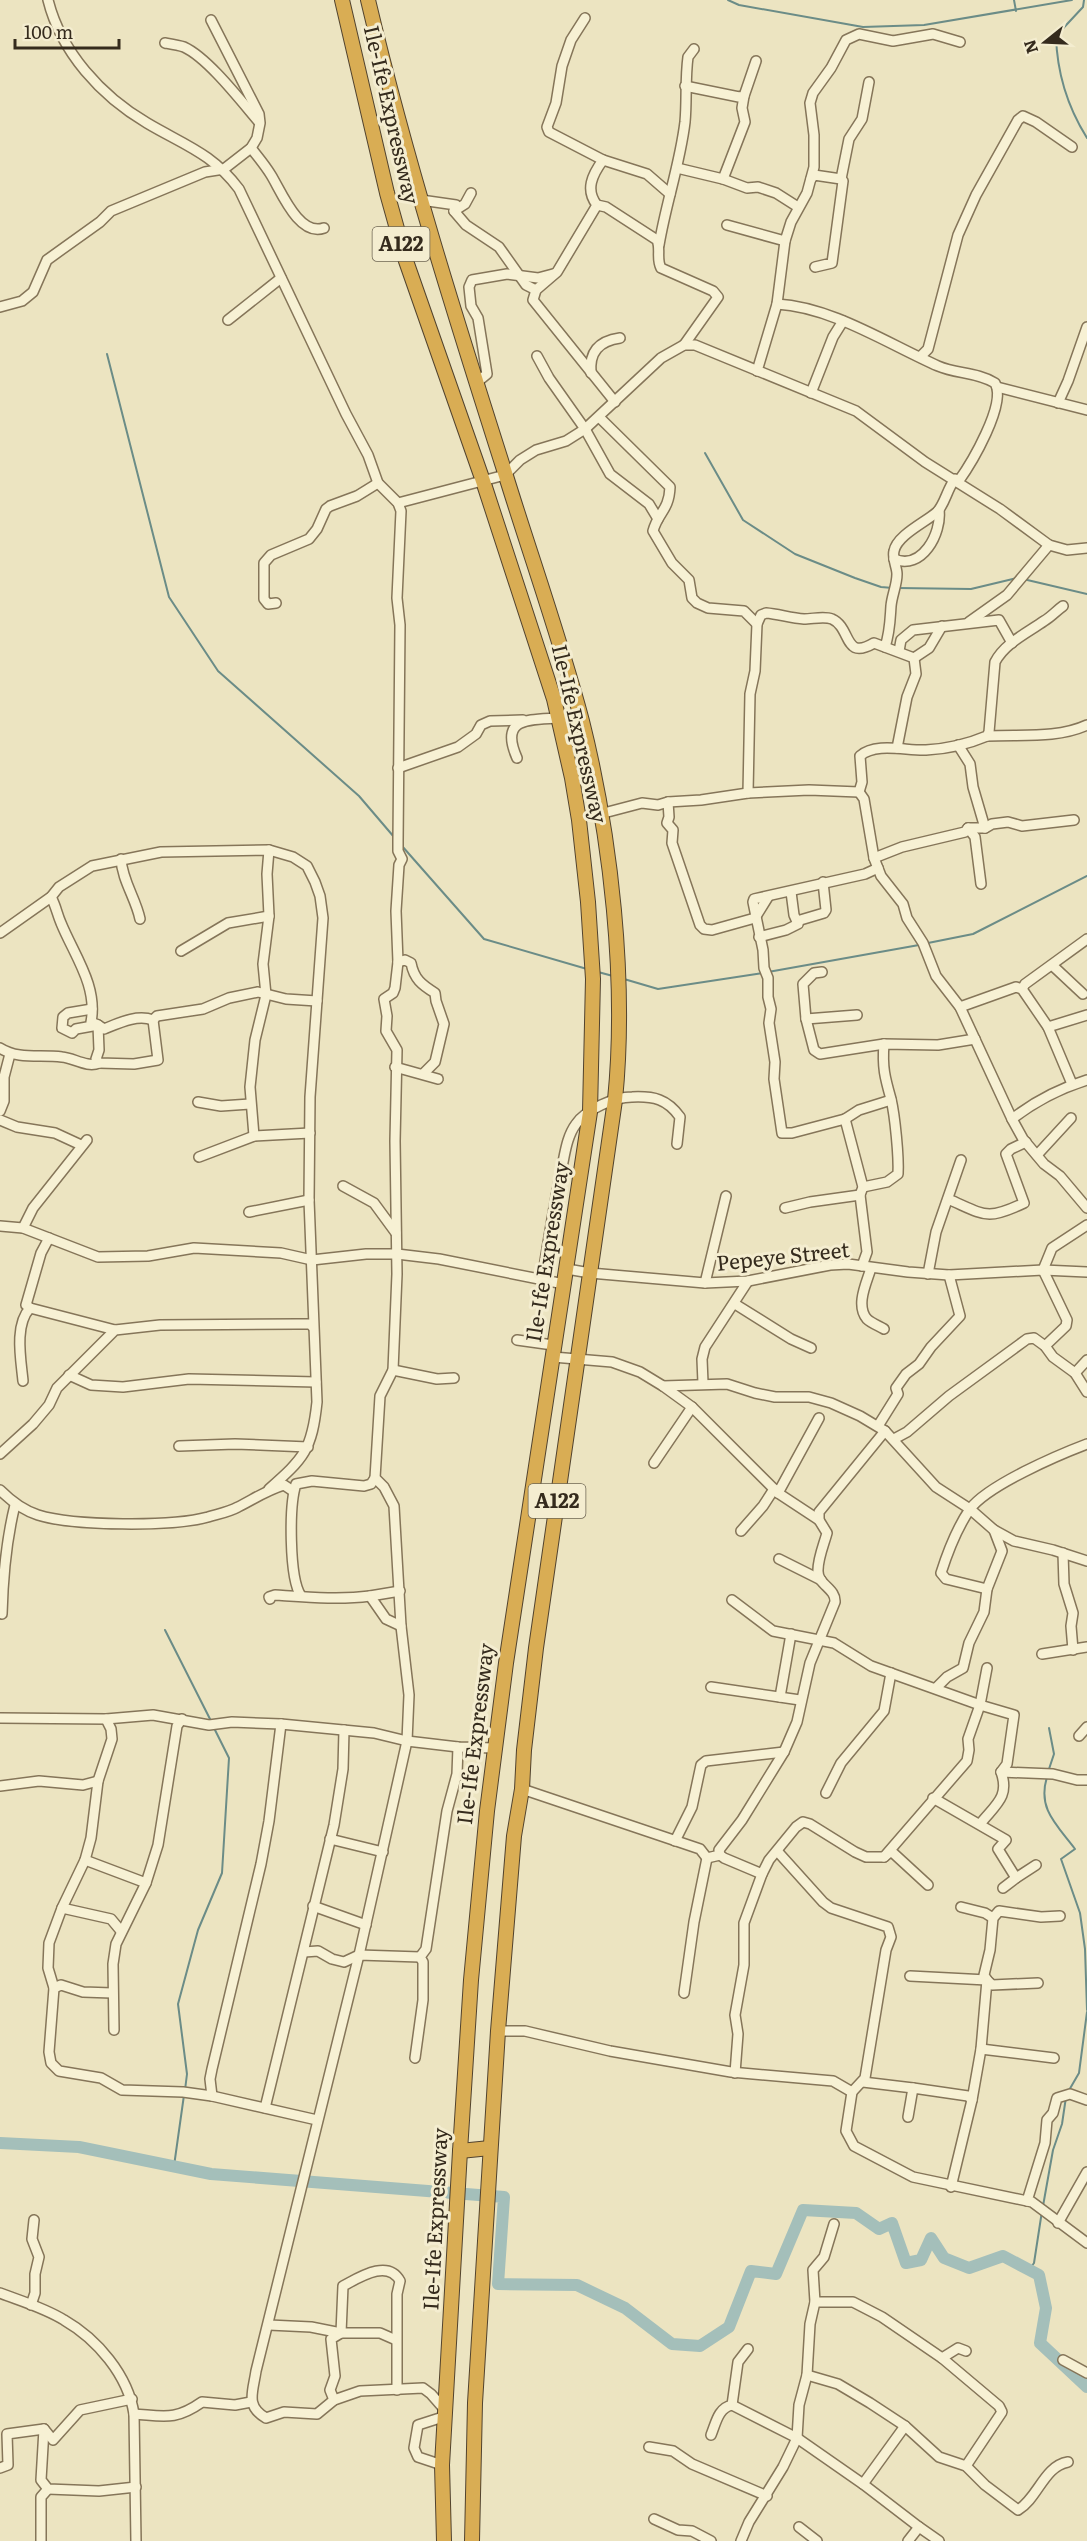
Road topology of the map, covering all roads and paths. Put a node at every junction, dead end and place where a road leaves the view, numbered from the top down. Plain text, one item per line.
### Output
1 (48, 0) edge
2 (342, 0) edge
3 (369, 0) edge
4 (585, 18) dead end
5 (211, 20) dead end
6 (960, 42) dead end
7 (165, 43) dead end
8 (694, 49) dead end
9 (756, 61) dead end
10 (869, 82) dead end
11 (685, 86) junction
12 (744, 96) junction
13 (260, 123) junction
14 (1072, 147) dead end
15 (252, 148) junction
16 (603, 160) junction
17 (677, 168) junction
18 (224, 169) junction
19 (723, 179) junction
20 (811, 179) junction
21 (841, 179) junction
22 (471, 193) dead end
23 (670, 194) junction
24 (421, 200) junction
25 (597, 205) junction
26 (798, 207) junction
27 (454, 211) junction
28 (727, 225) dead end
29 (324, 228) dead end
30 (785, 241) junction
31 (659, 245) junction
32 (815, 267) dead end
33 (557, 272) junction
34 (520, 277) junction
35 (281, 278) junction
36 (536, 290) junction
37 (777, 304) junction
38 (0, 307) edge
39 (228, 320) dead end
40 (843, 321) junction
41 (1087, 327) edge
42 (460, 334) junction
43 (620, 338) dead end
44 (436, 344) junction
45 (689, 345) junction
46 (537, 356) dead end
47 (921, 356) junction
48 (757, 370) junction
49 (591, 373) junction
50 (476, 383) junction
51 (997, 387) junction
52 (811, 393) junction
53 (615, 402) junction
54 (1058, 403) junction
55 (1087, 410) edge
56 (600, 418) junction
57 (585, 429) junction
58 (505, 475) junction
59 (483, 481) junction
60 (957, 481) junction
61 (378, 483) junction
62 (398, 503) junction
63 (939, 510) junction
64 (658, 519) junction
65 (1048, 545) junction
66 (1087, 548) edge
67 (894, 559) junction
68 (276, 603) dead end
69 (1063, 606) dead end
70 (982, 619) junction
71 (758, 624) junction
72 (942, 626) junction
73 (1012, 643) junction
74 (885, 646) junction
75 (899, 651) junction
76 (914, 658) junction
77 (581, 718) junction
78 (523, 720) junction
79 (559, 721) junction
80 (1087, 725) edge
81 (987, 736) junction
82 (958, 745) junction
83 (897, 748) junction
84 (516, 758) dead end
85 (398, 768) junction
86 (859, 792) junction
87 (747, 793) junction
88 (668, 802) junction
89 (600, 814) junction
90 (1074, 820) dead end
91 (968, 828) junction
92 (985, 828) junction
93 (269, 850) junction
94 (874, 858) junction
95 (121, 859) junction
96 (878, 868) junction
97 (823, 882) junction
98 (981, 884) dead end
99 (791, 892) junction
100 (51, 897) junction
101 (269, 916) junction
102 (755, 918) junction
103 (140, 919) dead end
104 (797, 921) junction
105 (0, 933) edge
106 (759, 937) junction
107 (1087, 939) edge
108 (181, 951) dead end
109 (398, 962) junction
110 (1052, 965) junction
111 (822, 972) dead end
112 (1022, 989) junction
113 (1086, 994) edge
114 (266, 995) junction
115 (317, 1001) junction
116 (960, 1006) junction
117 (92, 1009) junction
118 (857, 1015) dead end
119 (1087, 1015) edge
120 (806, 1019) junction
121 (153, 1020) junction
122 (98, 1026) junction
123 (1048, 1027) junction
124 (975, 1039) junction
125 (884, 1044) junction
126 (0, 1048) edge
127 (10, 1054) junction
128 (99, 1063) junction
129 (395, 1067) junction
130 (423, 1074) junction
131 (438, 1079) dead end
132 (1087, 1080) edge
133 (1072, 1084) junction
134 (615, 1100) junction
135 (891, 1100) junction
136 (198, 1102) dead end
137 (250, 1104) junction
138 (0, 1111) edge
139 (590, 1112) junction
140 (1071, 1118) dead end
141 (845, 1119) junction
142 (1012, 1119) junction
143 (0, 1120) edge
144 (310, 1133) junction
145 (254, 1136) junction
146 (1026, 1142) junction
147 (677, 1144) dead end
148 (1037, 1155) junction
149 (199, 1157) dead end
150 (961, 1160) dead end
151 (343, 1186) dead end
152 (861, 1191) junction
153 (726, 1196) dead end
154 (948, 1199) junction
155 (309, 1200) junction
156 (1087, 1206) edge
157 (785, 1208) dead end
158 (249, 1212) dead end
159 (1087, 1225) edge
160 (0, 1226) edge
161 (23, 1228) junction
162 (396, 1233) junction
163 (49, 1238) junction
164 (397, 1254) junction
165 (312, 1260) junction
166 (867, 1267) junction
167 (567, 1269) junction
168 (1043, 1270) junction
169 (1087, 1272) edge
170 (590, 1273) junction
171 (928, 1274) junction
172 (949, 1275) junction
173 (542, 1280) junction
174 (748, 1281) junction
175 (705, 1283) junction
176 (564, 1284) junction
177 (735, 1304) junction
178 (30, 1308) junction
179 (313, 1327) junction
180 (884, 1329) dead end
181 (115, 1330) junction
182 (517, 1340) dead end
183 (1045, 1346) junction
184 (811, 1348) dead end
185 (553, 1351) junction
186 (576, 1358) junction
187 (1087, 1360) edge
188 (393, 1370) junction
189 (1075, 1373) junction
190 (69, 1375) junction
191 (454, 1378) dead end
192 (23, 1381) dead end
193 (316, 1382) junction
194 (703, 1383) junction
195 (663, 1386) junction
196 (1087, 1392) edge
197 (692, 1407) junction
198 (819, 1418) dead end
199 (882, 1429) junction
200 (894, 1439) junction
201 (1087, 1444) edge
202 (179, 1446) dead end
203 (308, 1447) junction
204 (538, 1450) junction
205 (0, 1454) edge
206 (563, 1454) junction
207 (654, 1463) dead end
208 (375, 1478) junction
209 (269, 1489) junction
210 (0, 1490) edge
211 (293, 1491) junction
212 (776, 1491) junction
213 (15, 1505) junction
214 (970, 1509) junction
215 (819, 1520) junction
216 (994, 1530) junction
217 (741, 1531) dead end
218 (1063, 1553) junction
219 (779, 1559) dead end
220 (1087, 1562) edge
221 (821, 1580) junction
222 (400, 1590) junction
223 (987, 1590) junction
224 (301, 1596) junction
225 (370, 1596) junction
226 (270, 1599) dead end
227 (732, 1600) dead end
228 (2, 1614) dead end
229 (401, 1626) junction
230 (791, 1634) junction
231 (819, 1640) junction
232 (1087, 1647) edge
233 (1073, 1650) junction
234 (1042, 1654) dead end
235 (987, 1668) dead end
236 (891, 1673) junction
237 (711, 1687) dead end
238 (936, 1688) junction
239 (780, 1697) junction
240 (800, 1700) junction
241 (980, 1705) junction
242 (120, 1717) junction
243 (0, 1718) edge
244 (106, 1719) junction
245 (182, 1719) junction
246 (281, 1724) junction
247 (1087, 1727) edge
248 (111, 1729) junction
249 (344, 1730) junction
250 (1079, 1736) dead end
251 (407, 1741) junction
252 (458, 1747) junction
253 (494, 1748) junction
254 (784, 1752) junction
255 (1001, 1772) junction
256 (1087, 1780) edge
257 (98, 1781) junction
258 (0, 1786) edge
259 (522, 1788) junction
260 (826, 1793) dead end
261 (933, 1798) junction
262 (980, 1824) junction
263 (330, 1839) junction
264 (675, 1841) junction
265 (383, 1852) junction
266 (778, 1852) junction
267 (720, 1855) junction
268 (707, 1857) junction
269 (884, 1857) junction
270 (85, 1860) junction
271 (1036, 1865) dead end
272 (762, 1874) junction
273 (1016, 1878) junction
274 (146, 1883) junction
275 (928, 1885) dead end
276 (1003, 1888) dead end
277 (314, 1906) junction
278 (961, 1907) dead end
279 (62, 1908) junction
280 (1060, 1916) dead end
281 (993, 1918) junction
282 (366, 1925) junction
283 (121, 1931) junction
284 (304, 1952) junction
285 (359, 1955) junction
286 (420, 1957) junction
287 (909, 1976) dead end
288 (987, 1980) junction
289 (1038, 1983) dead end
290 (54, 1988) junction
291 (684, 1993) dead end
292 (112, 1994) junction
293 (114, 2030) dead end
294 (498, 2031) junction
295 (981, 2049) junction
296 (415, 2058) dead end
297 (1054, 2058) dead end
298 (735, 2073) junction
299 (863, 2082) junction
300 (913, 2088) junction
301 (852, 2092) junction
302 (212, 2096) junction
303 (972, 2100) junction
304 (1087, 2100) edge
305 (265, 2108) junction
306 (908, 2117) dead end
307 (318, 2120) junction
308 (490, 2148) junction
309 (460, 2151) junction
310 (1087, 2172) edge
311 (951, 2187) junction
312 (1027, 2201) junction
313 (34, 2220) dead end
314 (1058, 2223) junction
315 (834, 2224) dead end
316 (1087, 2243) edge
317 (0, 2293) edge
318 (815, 2302) junction
319 (31, 2305) junction
320 (269, 2325) junction
321 (341, 2333) junction
322 (396, 2340) junction
323 (748, 2349) dead end
324 (966, 2351) dead end
325 (942, 2358) junction
326 (1063, 2360) dead end
327 (1087, 2373) edge
328 (807, 2375) junction
329 (396, 2390) junction
330 (132, 2399) junction
331 (334, 2400) junction
332 (251, 2402) junction
333 (732, 2405) junction
334 (134, 2414) junction
335 (446, 2414) junction
336 (904, 2426) junction
337 (44, 2430) junction
338 (711, 2435) dead end
339 (797, 2438) junction
340 (649, 2447) dead end
341 (1068, 2462) dead end
342 (442, 2465) junction
343 (966, 2466) junction
344 (0, 2468) edge
345 (863, 2484) junction
346 (136, 2487) junction
347 (48, 2489) junction
348 (767, 2496) junction
349 (654, 2519) dead end
350 (799, 2527) dead end
351 (919, 2527) junction
352 (41, 2541) edge
353 (136, 2541) edge
354 (444, 2541) edge
355 (472, 2541) edge
356 (711, 2541) edge
357 (741, 2541) edge
358 (817, 2541) edge
359 (908, 2541) edge
360 (939, 2541) edge

1 - 18 street
2 - 44 highway, Ile-Ife Expressway / A122
3 - 24 highway, Ile-Ife Expressway / A122
4 - 16 street
5 - 13 street
6 - 20 street
7 - 13 street
8 - 11 street
9 - 12 street
10 - 21 street
11 - 12 street
11 - 17 street
12 - 19 street
13 - 15 street
14 - 47 street
15 - 18 street
15 - 29 street
16 - 23 street
16 - 25 street
17 - 19 street
17 - 23 street
18 - 35 street
18 - 38 street
19 - 26 street
20 - 21 street
20 - 26 street
21 - 32 street
22 - 27 street
23 - 31 street
24 - 27 street
24 - 42 highway, Ile-Ife Expressway / A122
25 - 31 street
25 - 33 street
26 - 30 street
27 - 34 street
28 - 30 street
30 - 37 street
31 - 45 street
33 - 34 street
33 - 36 street
34 - 36 street
34 - 50 street
35 - 39 street
35 - 61 street
36 - 49 street
37 - 40 street
37 - 48 street
40 - 47 street
40 - 52 street
41 - 54 street
42 - 44 highway
42 - 50 highway, Ile-Ife Expressway / A122
43 - 49 street
44 - 59 highway, Ile-Ife Expressway / A122
45 - 48 street
45 - 53 street
46 - 57 street
47 - 51 street
48 - 52 street
49 - 53 street
50 - 58 highway, Ile-Ife Expressway / A122
51 - 54 street
51 - 60 street
52 - 60 street
53 - 56 street
54 - 55 street
56 - 57 street
56 - 64 street
57 - 58 street
57 - 64 street
58 - 59 street
58 - 77 highway, Ile-Ife Expressway / A122
59 - 62 street
59 - 79 highway, Ile-Ife Expressway / A122
60 - 63 street
60 - 65 street
61 - 62 street
61 - 68 street
62 - 85 street
63 - 67 street
63 - 67 street
64 - 71 street
65 - 66 street
65 - 70 street
67 - 74 street
69 - 73 street
70 - 72 street
70 - 73 street
71 - 74 street
71 - 87 street
72 - 75 street
72 - 76 street
73 - 81 street
74 - 75 street
75 - 76 street
76 - 83 street
77 - 79 highway
77 - 89 highway, Ile-Ife Expressway / A122
78 - 79 street
78 - 84 street
78 - 85 street
79 - 139 highway, Ile-Ife Expressway / A122
80 - 81 street
81 - 82 street
82 - 83 street
82 - 92 street
83 - 86 street
85 - 109 street
86 - 87 street
86 - 94 street
87 - 88 street
88 - 89 street
88 - 102 street
89 - 134 highway, Ile-Ife Expressway / A122
90 - 92 street
91 - 92 street
91 - 94 street
91 - 98 street
93 - 95 street
93 - 101 street
93 - 115 street
94 - 96 street
95 - 100 street
95 - 103 street
96 - 97 street
96 - 116 street
97 - 99 street
97 - 104 street
99 - 102 street
99 - 104 street
100 - 105 street
100 - 117 street
101 - 108 street
101 - 114 street
102 - 106 street
104 - 106 street
106 - 141 street
107 - 110 street
109 - 129 street
109 - 130 street
110 - 112 street
110 - 113 street
111 - 120 street
112 - 116 street
112 - 123 street
114 - 115 street
114 - 121 street
114 - 137 street
115 - 144 street
116 - 124 street
117 - 122 street
117 - 122 street
118 - 120 street
119 - 123 street
120 - 125 street
121 - 122 street
121 - 128 street
122 - 128 street
123 - 133 street
124 - 125 street
124 - 142 street
125 - 135 street
126 - 127 street
127 - 128 street
127 - 138 street
129 - 130 street
129 - 162 street
130 - 131 street
132 - 133 street
133 - 142 street
134 - 139 street
134 - 147 street
134 - 170 highway, Ile-Ife Expressway / A122
135 - 141 street
135 - 152 street
136 - 137 street
137 - 145 street
139 - 167 highway, Ile-Ife Expressway / A122
139 - 173 street
140 - 148 street
141 - 152 street
142 - 146 street
143 - 161 street
144 - 145 street
144 - 155 street
145 - 149 street
146 - 148 street
146 - 154 street
148 - 156 street
150 - 154 street
151 - 162 street
152 - 157 street
152 - 166 street
153 - 175 street
154 - 171 street
155 - 158 street
155 - 165 street
159 - 168 street
160 - 161 street
161 - 163 street
162 - 164 street
163 - 165 street
163 - 178 street
164 - 165 street
164 - 173 street
164 - 188 street
165 - 179 street
166 - 171 street, Pepeye Street
166 - 174 street, Pepeye Street
166 - 180 street
167 - 170 street, Pepeye Street
167 - 176 highway, Ile-Ife Expressway / A122
168 - 169 street, Pepeye Street
168 - 172 street, Pepeye Street
168 - 183 street
170 - 175 street, Pepeye Street
170 - 186 highway, Ile-Ife Expressway / A122
171 - 172 street, Pepeye Street
172 - 199 street
173 - 176 street
174 - 175 street, Pepeye Street
174 - 177 street
176 - 185 highway, Ile-Ife Expressway / A122
177 - 184 street
177 - 194 street
178 - 181 street
178 - 192 street
179 - 181 street
179 - 193 street
181 - 190 street
182 - 185 street
183 - 189 street
183 - 200 street
185 - 186 street
185 - 204 highway, Ile-Ife Expressway / A122
186 - 195 street
186 - 206 highway, Ile-Ife Expressway / A122
187 - 189 street
188 - 191 street
188 - 208 street
189 - 196 street
190 - 193 street
190 - 205 street
193 - 203 street
194 - 195 street
194 - 199 street
195 - 197 street
197 - 207 street
197 - 212 street
198 - 212 street
199 - 200 street
199 - 215 street
200 - 214 street
201 - 214 street
202 - 203 street
203 - 209 street
204 - 206 highway
204 - 253 highway, Ile-Ife Expressway / A122
206 - 259 highway, Ile-Ife Expressway / A122
208 - 211 street
208 - 222 street
209 - 211 street
209 - 213 street
210 - 213 street
211 - 224 street
212 - 215 street
212 - 217 street
213 - 228 street
214 - 216 street
214 - 223 street
215 - 221 street
216 - 218 street
216 - 223 street
218 - 220 street
218 - 233 street
219 - 221 street
221 - 231 street
222 - 225 street
222 - 229 street
223 - 238 street
224 - 225 street
224 - 226 street
225 - 229 street
227 - 230 street
229 - 251 street
230 - 231 street
230 - 239 street
231 - 236 street
231 - 240 street
232 - 233 street
233 - 234 street
235 - 241 street
236 - 238 street
236 - 260 street
237 - 239 street
238 - 241 street
239 - 240 street
240 - 254 street
241 - 255 street
241 - 261 street
242 - 244 street
242 - 245 street
242 - 248 street
243 - 244 street
244 - 248 street
245 - 246 street
245 - 274 street
246 - 249 street
246 - 302 street
247 - 250 street
248 - 257 street
249 - 251 street
249 - 263 street
251 - 252 street
251 - 265 street
252 - 253 street
252 - 286 street
253 - 309 highway, Ile-Ife Expressway / A122
254 - 264 street
254 - 267 street
255 - 256 street
255 - 262 street
257 - 258 street
257 - 270 street
259 - 264 street
259 - 294 highway, Ile-Ife Expressway / A122
261 - 262 street
261 - 269 street
262 - 273 street
263 - 265 street
263 - 277 street
264 - 268 street
265 - 282 street
266 - 269 street
266 - 272 street
266 - 299 street
267 - 268 street
267 - 272 street
268 - 291 street
269 - 275 street
270 - 274 street
270 - 279 street
271 - 273 street
272 - 298 street
273 - 276 street
274 - 283 street
277 - 282 street
277 - 284 street
278 - 281 street
279 - 283 street
279 - 290 street
280 - 281 street
281 - 288 street
282 - 285 street
283 - 292 street
284 - 285 street
284 - 305 street
285 - 286 street
285 - 307 street
286 - 296 street
287 - 288 street
288 - 289 street
288 - 295 street
290 - 292 street
290 - 302 street
292 - 293 street
294 - 298 street
294 - 308 highway, Ile-Ife Expressway / A122
295 - 297 street
295 - 303 street
298 - 301 street
299 - 300 street
299 - 301 street
300 - 303 street
300 - 306 street
301 - 311 street
302 - 305 street
303 - 311 street
304 - 312 street
305 - 307 street
307 - 320 street
308 - 309 highway
308 - 355 highway, Ile-Ife Expressway / A122
309 - 335 highway, Ile-Ife Expressway / A122
310 - 314 street
311 - 312 street
312 - 314 street
313 - 319 street
314 - 316 street
315 - 318 street
317 - 319 street
318 - 325 street
318 - 328 street
319 - 330 street
320 - 321 street
320 - 332 street
321 - 322 street
321 - 322 street
321 - 331 street
322 - 329 street
323 - 333 street
324 - 325 street
325 - 343 street
326 - 327 street
328 - 336 street
328 - 339 street
329 - 331 street
329 - 335 street
330 - 334 street
330 - 337 street
331 - 332 street
332 - 334 street
333 - 338 street
333 - 339 street
334 - 346 street
335 - 342 highway, Ile-Ife Expressway / A122
335 - 342 street
336 - 343 street
336 - 345 street
337 - 344 street
337 - 347 street
339 - 345 street
339 - 348 street
340 - 348 street
341 - 343 street
342 - 354 highway, Ile-Ife Expressway / A122
345 - 351 street
346 - 347 street
346 - 353 street
347 - 352 street
348 - 357 street
349 - 356 street
350 - 358 street
351 - 359 street
351 - 360 street

